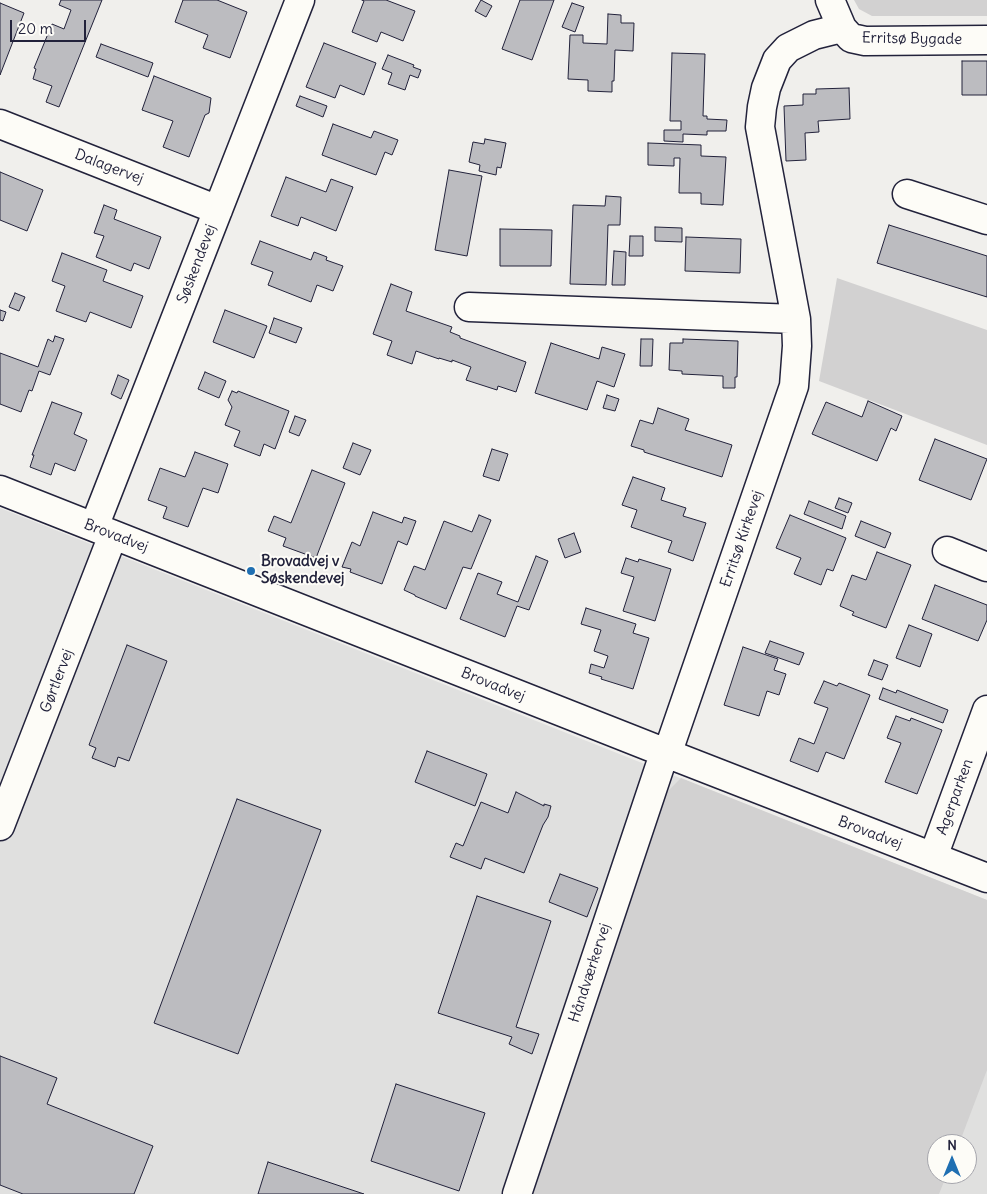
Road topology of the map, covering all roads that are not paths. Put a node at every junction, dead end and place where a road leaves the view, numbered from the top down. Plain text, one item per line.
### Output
1 (300, 0) edge
2 (830, 0) edge
3 (842, 28) junction
4 (987, 40) edge
5 (0, 124) edge
6 (906, 194) dead end
7 (218, 210) junction
8 (987, 220) edge
9 (469, 307) dead end
10 (796, 320) junction
11 (0, 490) edge
12 (104, 531) junction
13 (947, 551) dead end
14 (987, 567) edge
15 (987, 710) edge
16 (666, 754) junction
17 (0, 826) edge
18 (933, 857) junction
19 (987, 878) edge
20 (517, 1194) edge

1 - 7 street, Søskendevej
2 - 3 street
3 - 4 street, Erritsø Bygade
3 - 10 street, Erritsø Kirkevej
5 - 7 street, Dalagervej
6 - 8 street
7 - 12 street, Søskendevej
9 - 10 street
10 - 16 street, Erritsø Kirkevej
11 - 12 street, Brovadvej
12 - 16 street, Brovadvej
12 - 17 street, Gørtlervej
13 - 14 street
15 - 18 street, Agerparken
16 - 18 street, Brovadvej
16 - 20 street, Håndværkervej
18 - 19 street, Brovadvej

